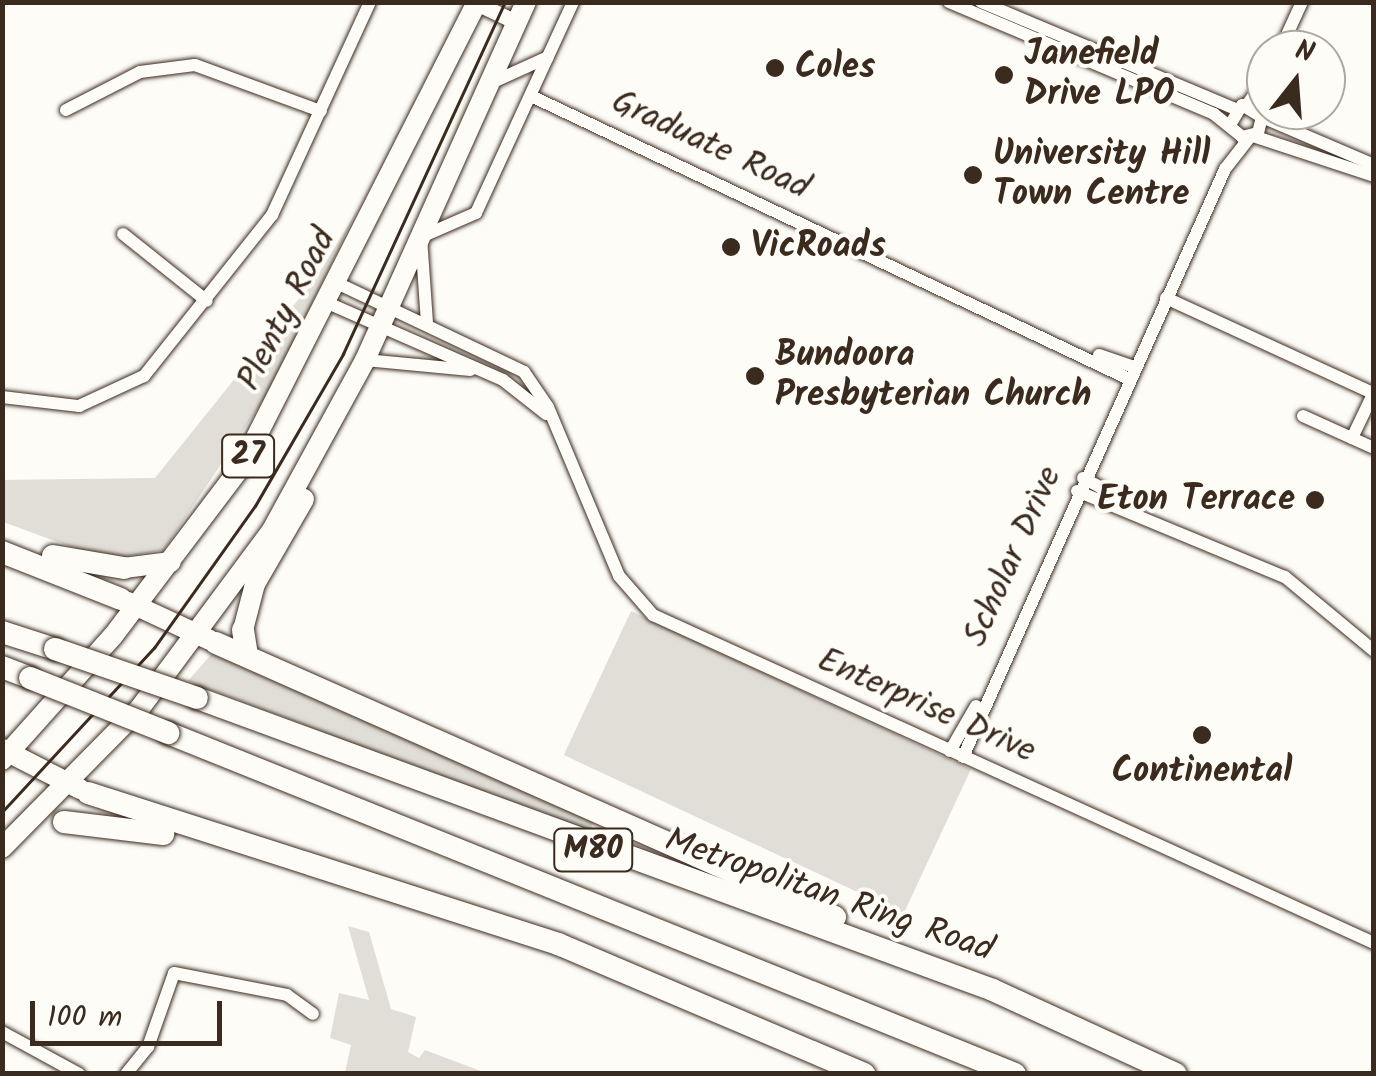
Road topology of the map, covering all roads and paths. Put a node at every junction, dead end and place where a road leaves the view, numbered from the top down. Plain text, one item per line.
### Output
1 (370, 2) edge
2 (573, 2) edge
3 (1302, 2) edge
4 (476, 3) edge
5 (954, 3) edge
6 (979, 6) edge
7 (522, 9) edge
8 (1289, 30) edge
9 (548, 57) junction
10 (493, 82) junction
11 (531, 96) junction
12 (1246, 108) edge
13 (66, 110) dead end
14 (321, 111) junction
15 (1246, 114) edge
16 (1231, 127) junction
17 (1252, 130) edge
18 (1297, 130) edge
19 (1252, 137) junction
20 (1374, 164) edge
21 (1225, 169) junction
22 (1374, 176) edge
23 (124, 234) dead end
24 (421, 237) junction
25 (339, 284) junction
26 (1166, 298) junction
27 (207, 301) junction
28 (330, 304) junction
29 (386, 316) junction
30 (427, 322) junction
31 (365, 360) junction
32 (488, 373) junction
33 (1132, 373) junction
34 (1373, 392) edge
35 (2, 397) edge
36 (1303, 416) dead end
37 (554, 423) junction
38 (326, 436) junction
39 (1352, 438) junction
40 (1374, 448) edge
41 (1080, 484) junction
42 (2, 538) edge
43 (2, 552) edge
44 (171, 562) junction
45 (124, 568) joint
46 (129, 603) junction
47 (243, 630) joint
48 (2, 632) edge
49 (208, 639) junction
50 (1374, 651) edge
51 (247, 656) junction
52 (2, 667) edge
53 (5, 754) edge
54 (956, 754) junction
55 (79, 789) junction
56 (64, 822) joint
57 (28, 825) junction
58 (2, 848) edge
59 (314, 864) junction
60 (1374, 943) edge
61 (992, 990) junction
62 (312, 1014) dead end
63 (2, 1032) edge
64 (79, 1074) edge
65 (126, 1074) edge
66 (864, 1074) edge
67 (1015, 1074) edge
68 (1176, 1074) edge

1 - 14 street
2 - 9 street
3 - 8 street
4 - 7 street
4 - 25 highway, Plenty Road / 27
5 - 6 street
6 - 12 street
6 - 16 street
7 - 10 highway
9 - 10 street
9 - 11 street
10 - 24 highway
11 - 24 street
11 - 33 street, Graduate Road
13 - 14 street
14 - 27 street
15 - 16 street, Scholar Drive
16 - 19 street
16 - 21 street, Scholar Drive
17 - 19 street, Scholar Drive
18 - 20 street
19 - 21 street, Scholar Drive
19 - 22 street
21 - 26 street, Scholar Drive
23 - 27 street
24 - 29 highway
24 - 30 street
25 - 28 highway, Plenty Road / 27
25 - 29 street, Enterprise Drive
26 - 33 street, Scholar Drive
26 - 34 street
27 - 35 street
28 - 29 street, Enterprise Drive
28 - 44 highway, Plenty Road / 27
29 - 30 street, Enterprise Drive
29 - 31 highway
29 - 32 street, Enterprise Drive
30 - 37 street, Enterprise Drive
31 - 32 street
31 - 38 highway, 27
32 - 37 street, Enterprise Drive
33 - 41 street, Scholar Drive
34 - 39 street
36 - 39 street
37 - 54 street, Enterprise Drive
38 - 47 highway
38 - 49 highway, 27
39 - 40 street
41 - 50 street
41 - 54 street, Scholar Drive
42 - 45 highway
43 - 46 highway
44 - 45 highway
44 - 46 highway, Plenty Road / 27
46 - 49 highway
46 - 53 highway, Plenty Road / 27
47 - 51 highway
48 - 61 highway, Metropolitan Ring Road / M80, bridge
49 - 51 highway
49 - 55 highway, 27
51 - 61 highway
52 - 67 highway, M80, bridge
53 - 55 highway
54 - 60 street, Enterprise Drive
55 - 57 highway, 27
55 - 59 highway
56 - 57 highway
56 - 59 highway
57 - 58 highway, 27
59 - 66 highway
61 - 68 highway, Metropolitan Ring Road / M80
62 - 65 street
63 - 64 street

